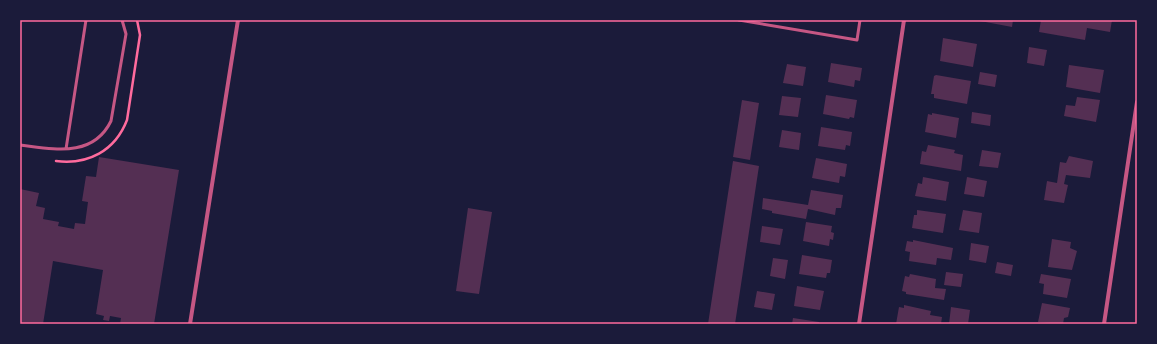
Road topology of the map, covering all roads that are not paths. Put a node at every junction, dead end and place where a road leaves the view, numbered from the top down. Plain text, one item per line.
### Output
1 (86, 20) edge
2 (122, 20) edge
3 (238, 20) edge
4 (739, 20) edge
5 (860, 20) edge
6 (899, 20) edge
7 (904, 20) edge
8 (746, 21) edge
9 (1137, 102) edge
10 (20, 145) edge
11 (66, 149) junction
12 (190, 324) edge
13 (859, 324) edge
14 (1104, 324) edge

1 - 11 lane
2 - 11 lane
3 - 12 street
4 - 8 lane
5 - 8 lane
6 - 7 lane
7 - 13 street
9 - 14 street
10 - 11 lane

